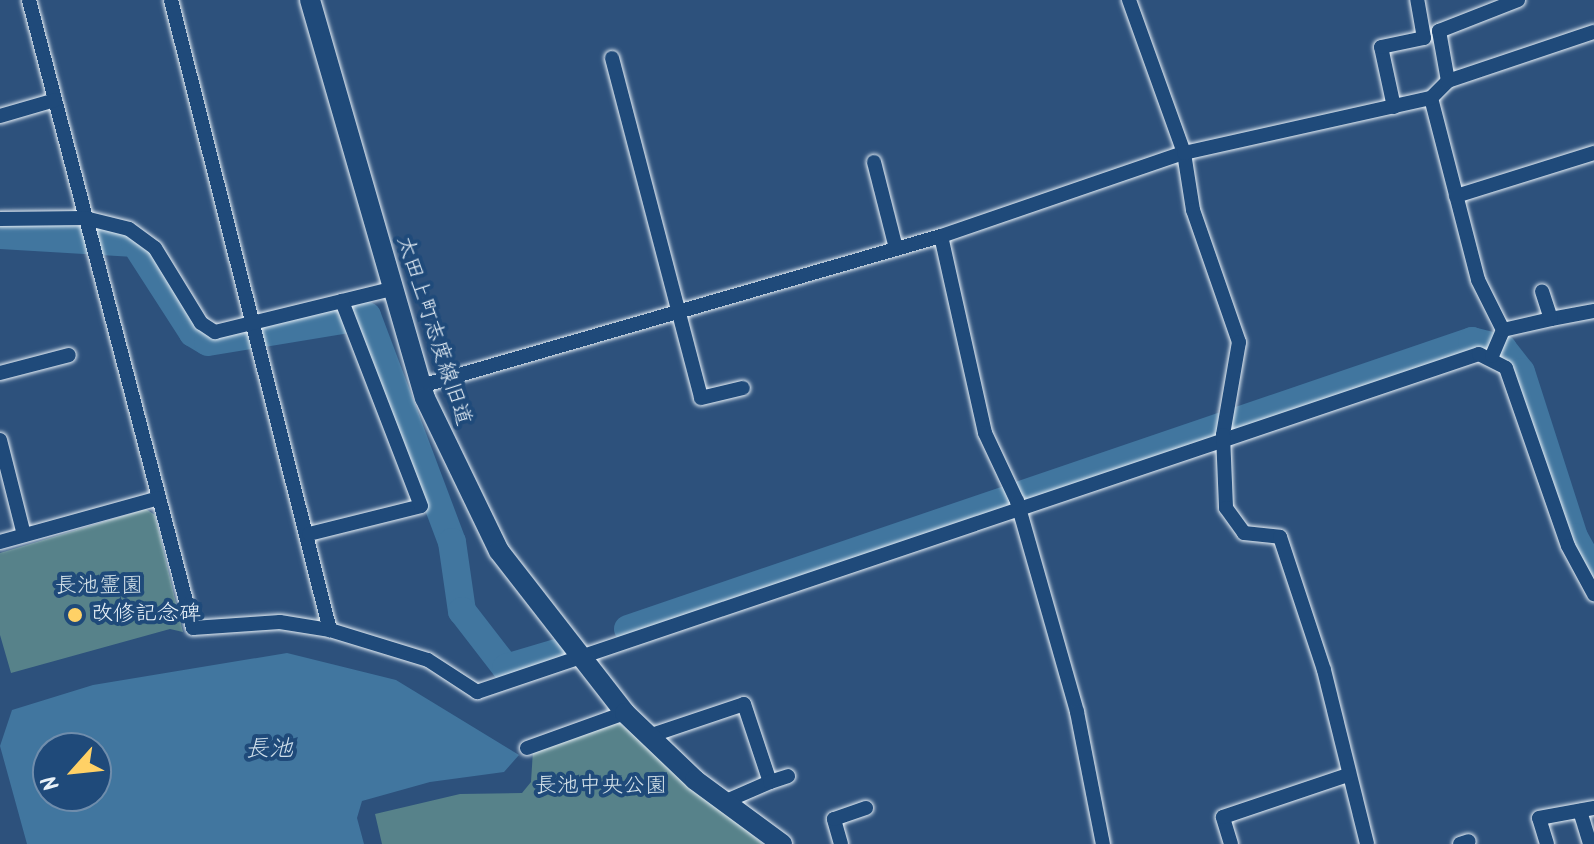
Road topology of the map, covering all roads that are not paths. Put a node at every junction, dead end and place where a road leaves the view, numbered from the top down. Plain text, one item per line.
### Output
1 (29, 0) edge
2 (171, 0) edge
3 (310, 0) edge
4 (1129, 0) edge
5 (1417, 0) edge
6 (1518, 0) edge
7 (1594, 32) edge
8 (612, 58) dead end
9 (1448, 81) junction
10 (1431, 98) junction
11 (55, 100) junction
12 (1394, 107) junction
13 (0, 116) edge
14 (1184, 153) junction
15 (1594, 153) edge
16 (874, 162) dead end
17 (1456, 196) junction
18 (0, 219) edge
19 (88, 230) junction
20 (941, 236) junction
21 (896, 248) junction
22 (392, 289) junction
23 (1542, 291) dead end
24 (346, 309) junction
25 (679, 310) junction
26 (1594, 311) edge
27 (1551, 319) junction
28 (256, 330) junction
29 (1501, 334) junction
30 (69, 355) dead end
31 (1492, 356) junction
32 (0, 373) edge
33 (421, 386) junction
34 (743, 388) dead end
35 (1223, 435) junction
36 (0, 440) edge
37 (159, 498) junction
38 (1016, 500) junction
39 (309, 534) junction
40 (24, 535) junction
41 (0, 542) edge
42 (1594, 594) edge
43 (330, 630) junction
44 (576, 659) junction
45 (738, 689) dead end
46 (744, 704) junction
47 (625, 713) junction
48 (649, 736) junction
49 (527, 748) dead end
50 (1348, 775) junction
51 (788, 776) dead end
52 (770, 782) junction
53 (726, 801) junction
54 (866, 808) dead end
55 (1587, 809) edge
56 (782, 844) edge
57 (841, 844) edge
58 (1103, 844) edge
59 (1231, 844) edge
60 (1367, 844) edge
61 (1547, 844) edge
62 (1590, 844) edge

1 - 11 street
2 - 28 street
3 - 22 street, 太田上町志度線旧道
4 - 14 street
5 - 12 street
6 - 9 street
7 - 9 street
8 - 25 street
9 - 10 street
10 - 12 street
10 - 17 street
11 - 13 street
11 - 19 street
12 - 14 street
14 - 20 street
14 - 35 street
15 - 17 street
16 - 21 street
17 - 29 street
18 - 19 street
19 - 28 street
19 - 37 street
20 - 21 street
20 - 38 street
21 - 25 street
22 - 24 street
22 - 33 street, 太田上町志度線旧道
23 - 27 street
24 - 28 street
24 - 39 street
25 - 33 street
25 - 34 street
26 - 27 street
27 - 29 street
28 - 39 street
29 - 31 street
30 - 32 street
31 - 35 street
31 - 42 street
33 - 44 street, 太田上町志度線旧道
35 - 38 street
35 - 50 street
36 - 40 street
37 - 40 street
37 - 43 street
38 - 44 street
38 - 58 street
39 - 43 street
40 - 41 street
43 - 44 street
44 - 47 street, 太田上町志度線旧道
45 - 46 street
46 - 48 street
46 - 52 street
47 - 48 street, 太田上町志度線旧道
47 - 49 street
48 - 53 street, 太田上町志度線旧道
50 - 59 street
50 - 60 street
51 - 52 street
52 - 53 street
53 - 56 street, 太田上町志度線旧道
54 - 57 street
55 - 61 street
55 - 62 street

